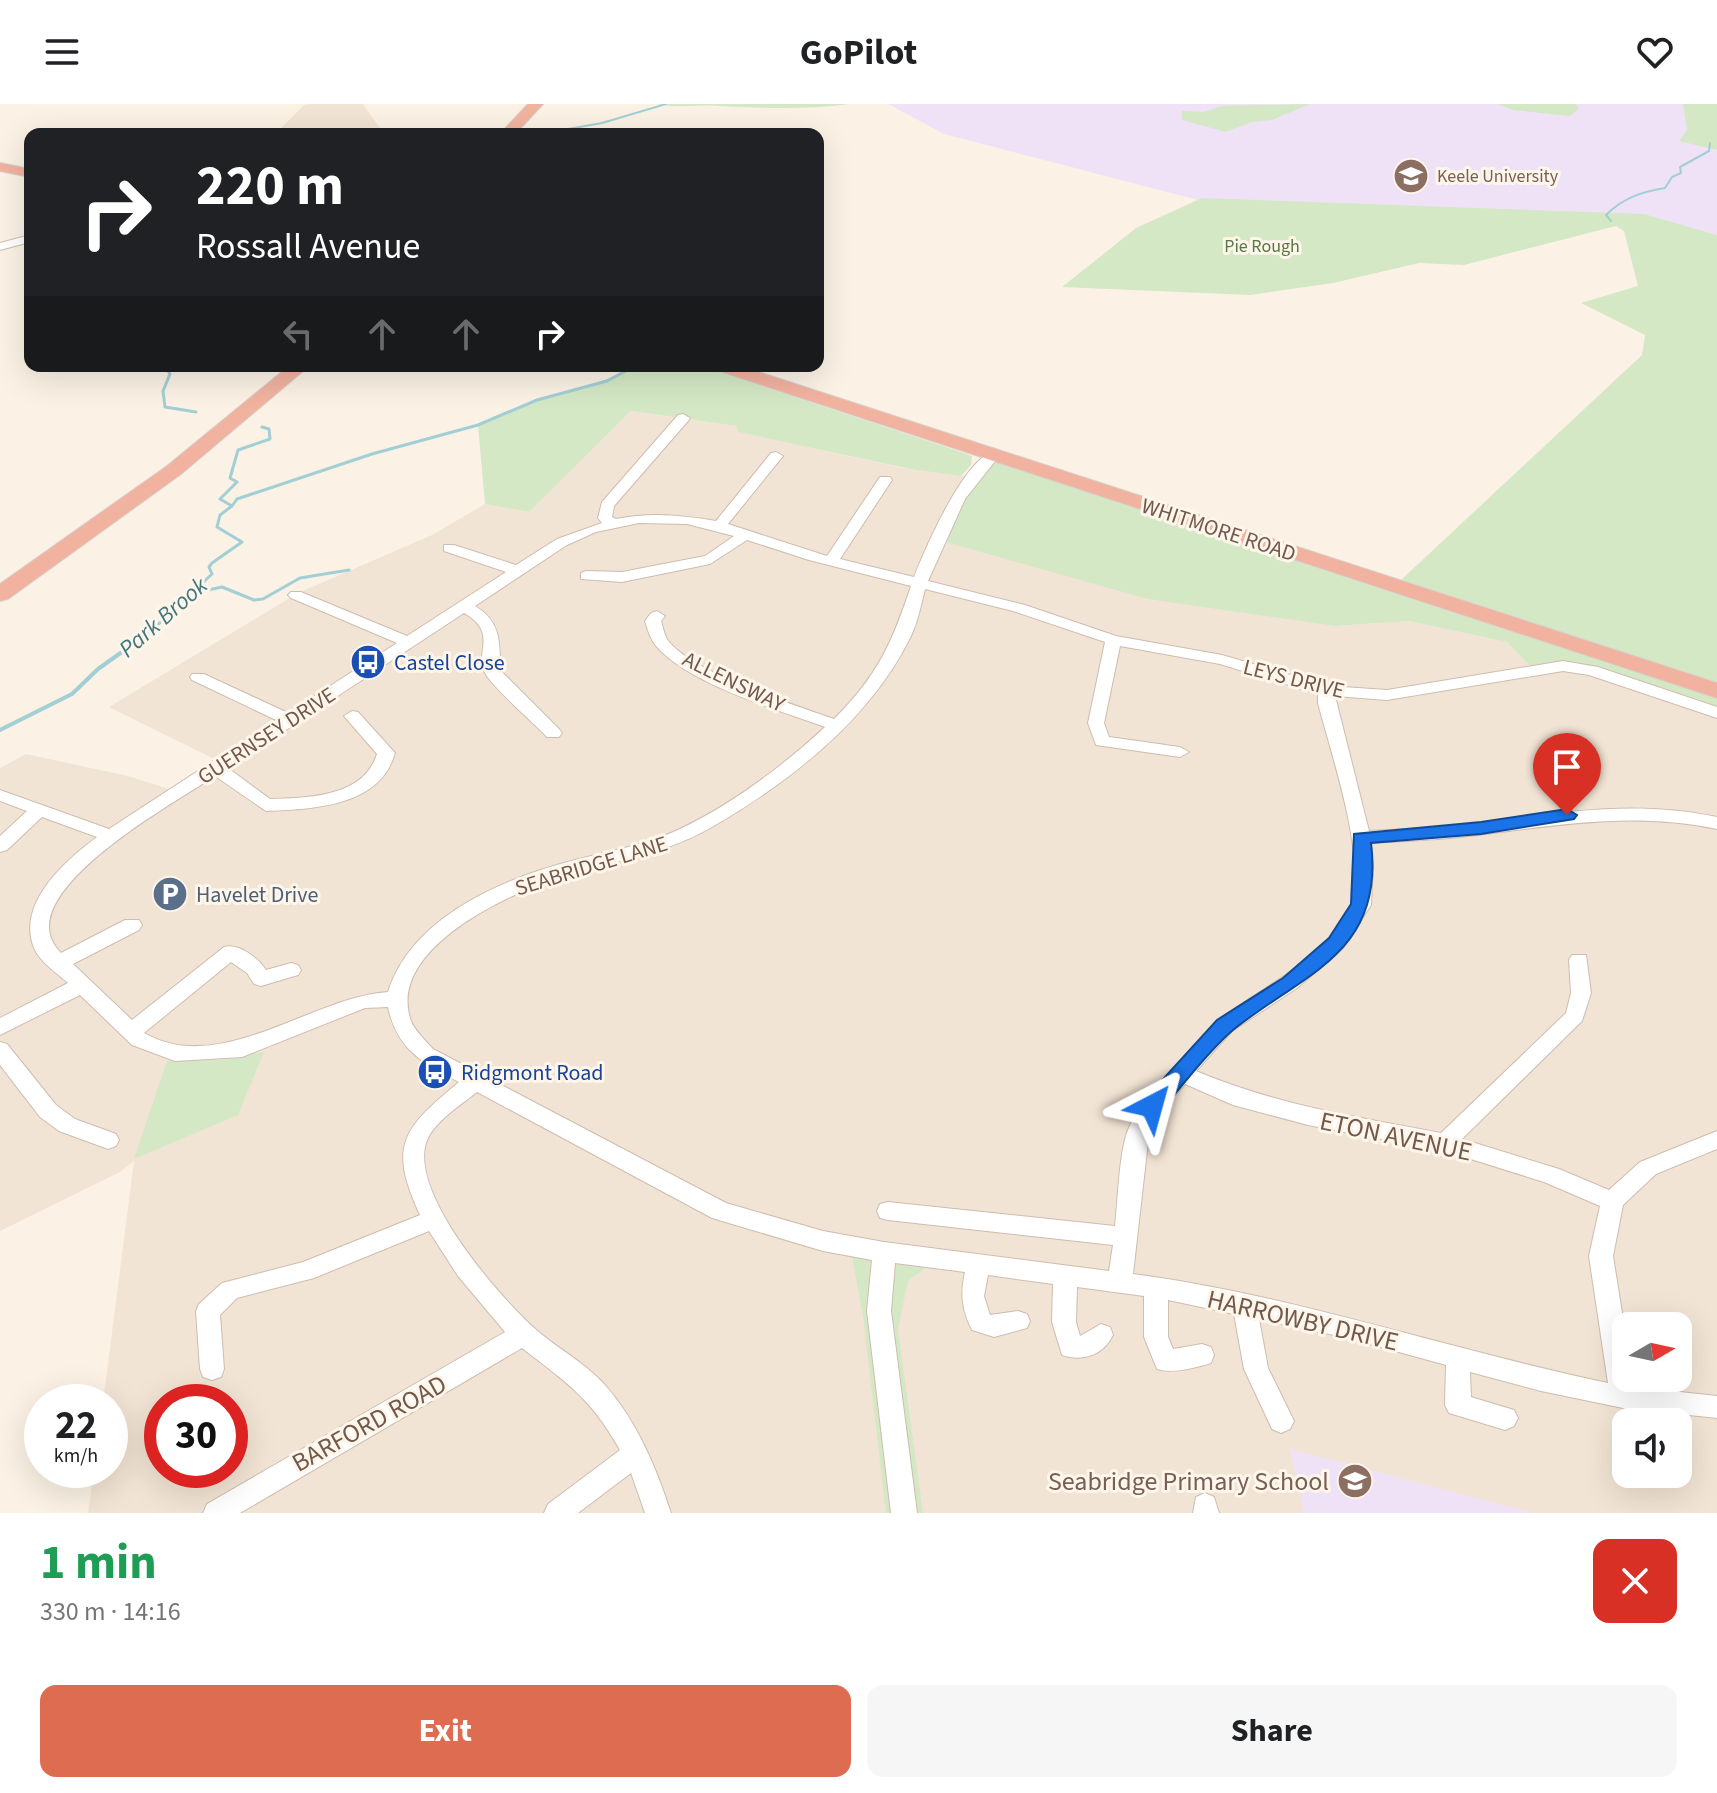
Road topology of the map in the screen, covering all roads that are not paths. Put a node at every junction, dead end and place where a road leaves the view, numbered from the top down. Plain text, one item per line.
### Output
1 (536, 104) edge
2 (552, 104) edge
3 (513, 128) edge
4 (530, 128) edge
5 (0, 167) edge
6 (24, 172) edge
7 (24, 240) edge
8 (0, 247) edge
9 (271, 372) edge
10 (293, 372) edge
11 (740, 372) edge
12 (683, 418) dead end
13 (993, 455) junction
14 (776, 456) dead end
15 (885, 480) dead end
16 (612, 523) junction
17 (719, 526) junction
18 (744, 535) junction
19 (449, 548) dead end
20 (831, 561) junction
21 (518, 571) junction
22 (0, 576) edge
23 (586, 576) dead end
24 (919, 585) junction
25 (0, 594) edge
26 (296, 595) dead end
27 (464, 606) junction
28 (657, 616) dead end
29 (1113, 640) junction
30 (409, 642) junction
31 (198, 677) dead end
32 (1327, 691) junction
33 (1717, 691) edge
34 (1717, 713) edge
35 (352, 716) dead end
36 (289, 720) junction
37 (836, 725) junction
38 (553, 733) dead end
39 (1180, 752) dead end
40 (216, 768) junction
41 (6, 793) edge
42 (37, 811) junction
43 (1717, 823) edge
44 (111, 836) junction
45 (1361, 838) junction
46 (0, 846) edge
47 (132, 925) dead end
48 (1579, 960) dead end
49 (59, 963) junction
50 (291, 970) dead end
51 (82, 985) junction
52 (393, 999) junction
53 (0, 1027) edge
54 (130, 1033) junction
55 (0, 1050) edge
56 (1179, 1073) junction
57 (474, 1082) junction
58 (108, 1140) dead end
59 (1717, 1140) edge
60 (1445, 1142) junction
61 (1612, 1201) junction
62 (888, 1211) dead end
63 (434, 1219) junction
64 (1124, 1237) junction
65 (884, 1252) junction
66 (978, 1263) junction
67 (1065, 1274) junction
68 (1120, 1281) junction
69 (1156, 1287) junction
70 (1245, 1305) junction
71 (1018, 1321) dead end
72 (523, 1334) junction
73 (1101, 1335) dead end
74 (1202, 1355) dead end
75 (1458, 1357) junction
76 (212, 1369) dead end
77 (1623, 1397) junction
78 (1717, 1407) edge
79 (1505, 1418) dead end
80 (1281, 1421) dead end
81 (636, 1454) junction
82 (216, 1513) edge
83 (557, 1513) edge
84 (658, 1513) edge
85 (904, 1513) edge

1 - 3 highway
2 - 4 highway
5 - 6 highway
7 - 8 street
9 - 22 highway
10 - 25 highway
11 - 13 highway, WHITMORE ROAD
12 - 16 street
13 - 24 street, SEABRIDGE LANE
13 - 33 highway, WHITMORE ROAD
14 - 17 street
15 - 20 street
16 - 17 street, GUERNSEY DRIVE
16 - 21 street, GUERNSEY DRIVE
17 - 18 street, GUERNSEY DRIVE
18 - 20 street, GUERNSEY DRIVE
18 - 23 street
19 - 21 street
20 - 24 street, GUERNSEY DRIVE
21 - 27 street, GUERNSEY DRIVE
24 - 29 street, LEYS DRIVE
24 - 37 street, SEABRIDGE LANE
26 - 30 street
27 - 30 street, GUERNSEY DRIVE
27 - 38 street
28 - 37 street, ALLENSWAY
29 - 32 street, LEYS DRIVE
29 - 39 street
30 - 36 street, GUERNSEY DRIVE
31 - 36 street
32 - 34 street, LEYS DRIVE
32 - 45 street
35 - 40 street
36 - 40 street, GUERNSEY DRIVE
37 - 52 street, SEABRIDGE LANE
40 - 44 street, GUERNSEY DRIVE
41 - 42 street
42 - 44 street
42 - 46 street
43 - 45 street
44 - 49 street, GUERNSEY DRIVE
45 - 56 street
47 - 49 street
48 - 60 street
49 - 51 street, GUERNSEY DRIVE
50 - 54 street
51 - 53 street
51 - 54 street, GUERNSEY DRIVE
52 - 54 street, GUERNSEY DRIVE
52 - 57 street
55 - 58 street
56 - 60 street, ETON AVENUE
56 - 64 street
57 - 63 street
57 - 65 street
59 - 61 street
60 - 61 street, ETON AVENUE
61 - 77 street
62 - 64 street
63 - 72 street
63 - 76 street
64 - 68 street
65 - 66 street, HARROWBY DRIVE
65 - 85 street
66 - 67 street, HARROWBY DRIVE
66 - 71 street
67 - 68 street, HARROWBY DRIVE
67 - 73 street
68 - 69 street, HARROWBY DRIVE
69 - 70 street, HARROWBY DRIVE
69 - 74 street
70 - 75 street, HARROWBY DRIVE
70 - 80 street
72 - 81 street
72 - 82 street, BARFORD ROAD
75 - 77 street, HARROWBY DRIVE
75 - 79 street
77 - 78 street, HARROWBY DRIVE
81 - 83 street
81 - 84 street

